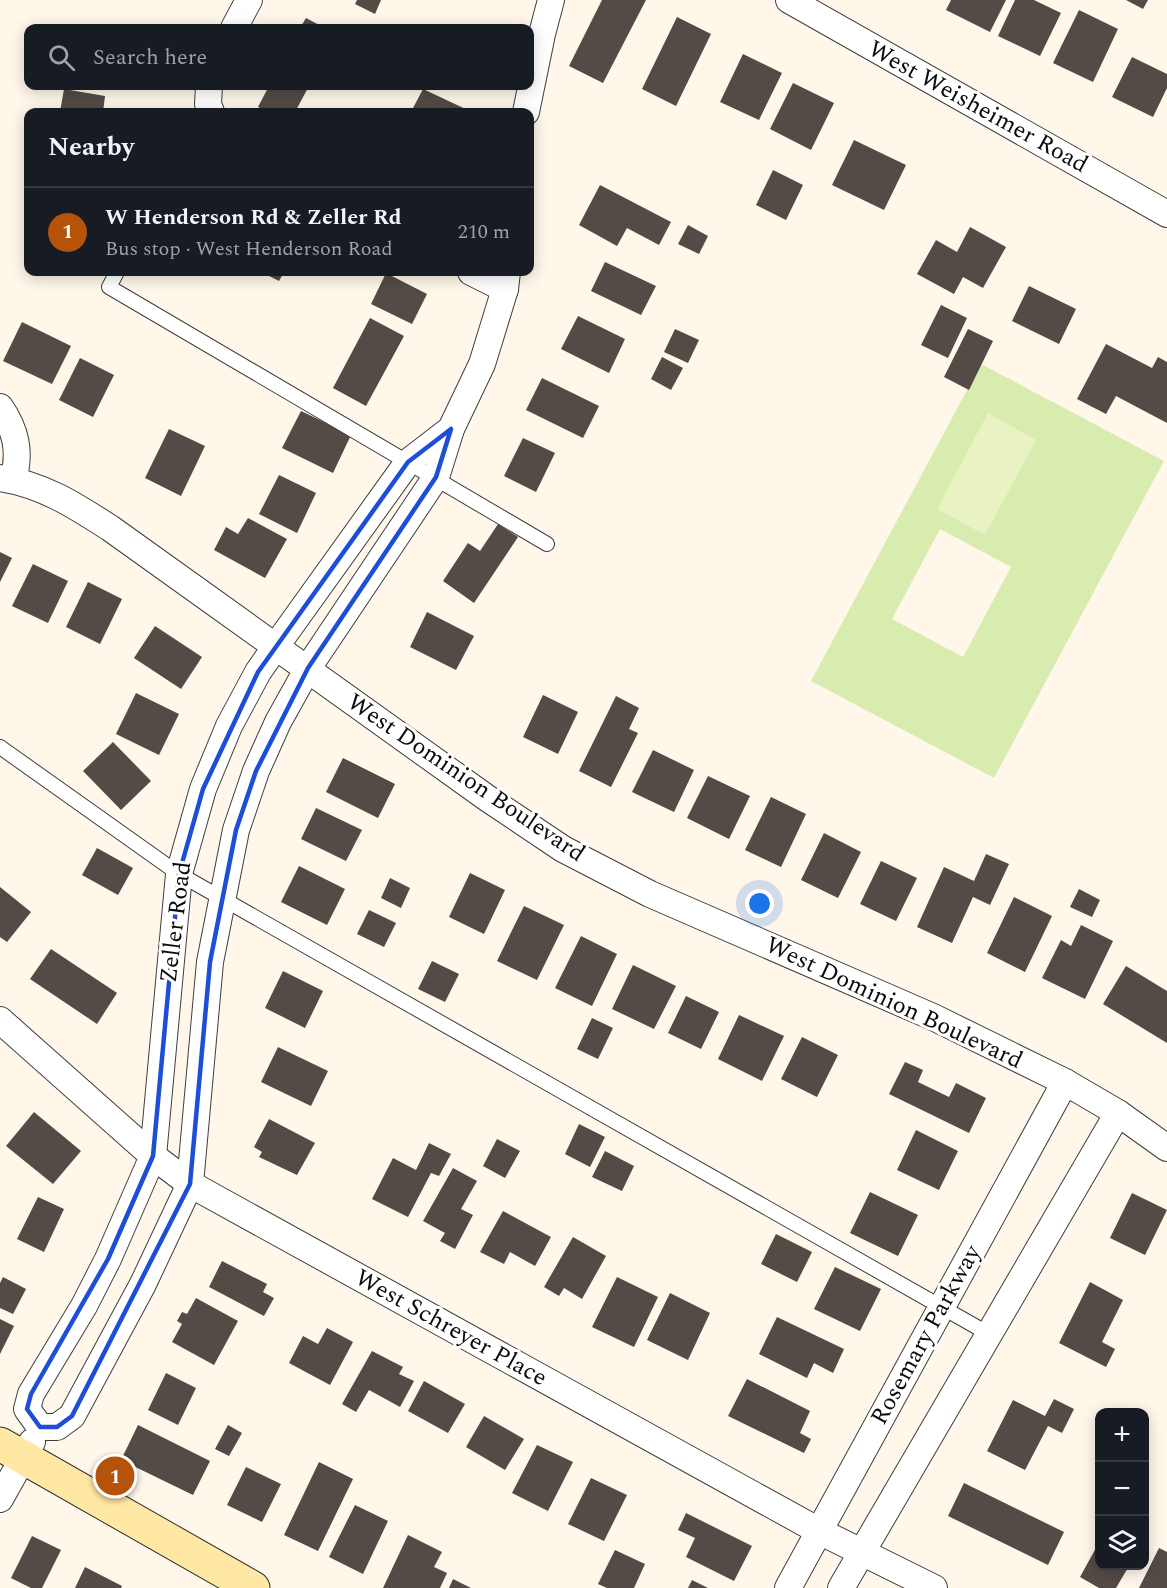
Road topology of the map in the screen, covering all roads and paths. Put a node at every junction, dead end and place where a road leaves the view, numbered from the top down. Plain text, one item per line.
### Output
1 (249, 0) edge
2 (551, 0) edge
3 (789, 0) edge
4 (236, 24) edge
5 (534, 73) edge
6 (531, 90) edge
7 (527, 108) edge
8 (1167, 214) edge
9 (115, 276) edge
10 (488, 276) edge
11 (506, 280) edge
12 (0, 407) edge
13 (450, 429) junction
14 (408, 462) junction
15 (436, 477) junction
16 (7, 479) edge
17 (547, 544) dead end
18 (276, 646) junction
19 (308, 668) junction
20 (0, 747) edge
21 (179, 874) junction
22 (222, 899) junction
23 (0, 1020) edge
24 (1065, 1082) junction
25 (1118, 1113) junction
26 (1167, 1148) edge
27 (153, 1156) junction
28 (190, 1184) junction
29 (941, 1307) junction
30 (989, 1334) junction
31 (40, 1427) junction
32 (12, 1451) edge
33 (0, 1499) edge
34 (819, 1530) junction
35 (862, 1553) junction
36 (253, 1588) edge
37 (788, 1588) edge
38 (841, 1588) edge
39 (934, 1588) edge

1 - 4 street
2 - 5 street
3 - 8 street, West Weisheimer Road
6 - 7 street
9 - 14 lane
10 - 11 street
11 - 13 street, Zeller Road
12 - 16 street, West Dominion Boulevard
13 - 14 street, Zeller Road
13 - 15 street, Zeller Road
14 - 15 lane
14 - 18 street, Zeller Road
15 - 17 lane
15 - 19 street, Zeller Road
16 - 18 street, West Dominion Boulevard
18 - 19 street, West Dominion Boulevard
18 - 21 street, Zeller Road
19 - 22 street, Zeller Road
19 - 24 street, West Dominion Boulevard
20 - 21 lane
21 - 22 lane
21 - 27 street, Zeller Road
22 - 28 street, Zeller Road
22 - 29 lane
23 - 27 street, West Schreyer Place
24 - 25 street, West Dominion Boulevard
24 - 29 street, Rosemary Parkway
25 - 26 street, West Dominion Boulevard
25 - 30 street
27 - 28 street, West Schreyer Place
27 - 31 street, Zeller Road
28 - 31 street, Zeller Road
28 - 34 street, West Schreyer Place
29 - 30 lane
29 - 34 street, Rosemary Parkway
30 - 35 street
31 - 32 street
32 - 33 street
32 - 36 main road
34 - 35 street, West Schreyer Place
34 - 37 street, Rosemary Parkway
35 - 38 street
35 - 39 street, West Schreyer Place

